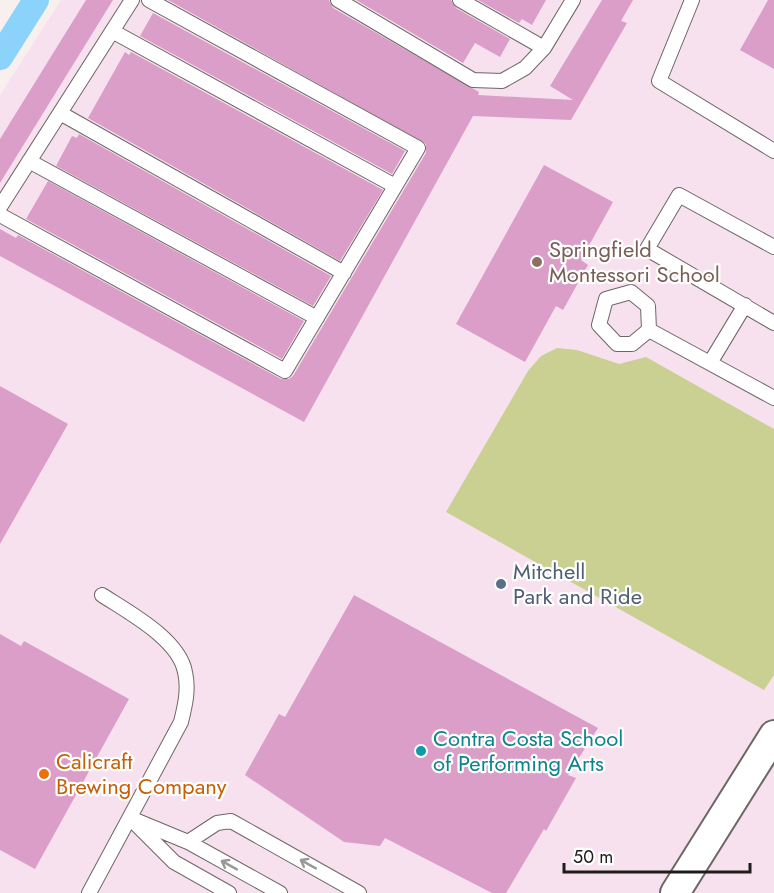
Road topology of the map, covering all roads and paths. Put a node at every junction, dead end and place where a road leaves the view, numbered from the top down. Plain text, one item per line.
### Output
1 (132, 0) edge
2 (149, 0) edge
3 (338, 0) edge
4 (460, 0) edge
5 (573, 0) edge
6 (692, 0) edge
7 (112, 31) junction
8 (544, 48) junction
9 (60, 113) junction
10 (774, 151) edge
11 (29, 161) junction
12 (395, 186) junction
13 (0, 207) edge
14 (0, 215) edge
15 (774, 247) edge
16 (344, 273) junction
17 (744, 305) junction
18 (317, 318) junction
19 (774, 323) edge
20 (649, 330) dead end
21 (710, 363) junction
22 (774, 398) edge
23 (102, 595) dead end
24 (774, 735) edge
25 (130, 818) junction
26 (188, 842) junction
27 (89, 893) edge
28 (230, 893) edge
29 (280, 893) edge
30 (359, 893) edge
31 (675, 893) edge

1 - 7 lane
2 - 12 lane
3 - 8 lane
4 - 8 lane
5 - 8 lane
6 - 10 lane
7 - 9 lane
7 - 12 lane
9 - 11 lane
9 - 16 lane
11 - 13 lane
11 - 18 lane
12 - 16 lane
14 - 18 lane
15 - 17 lane
16 - 18 lane
17 - 19 lane
17 - 21 lane
20 - 21 lane
21 - 22 lane
23 - 25 lane
24 - 31 street
25 - 26 lane
25 - 27 lane
25 - 28 lane
29 -> 26 lane
30 -> 26 lane

